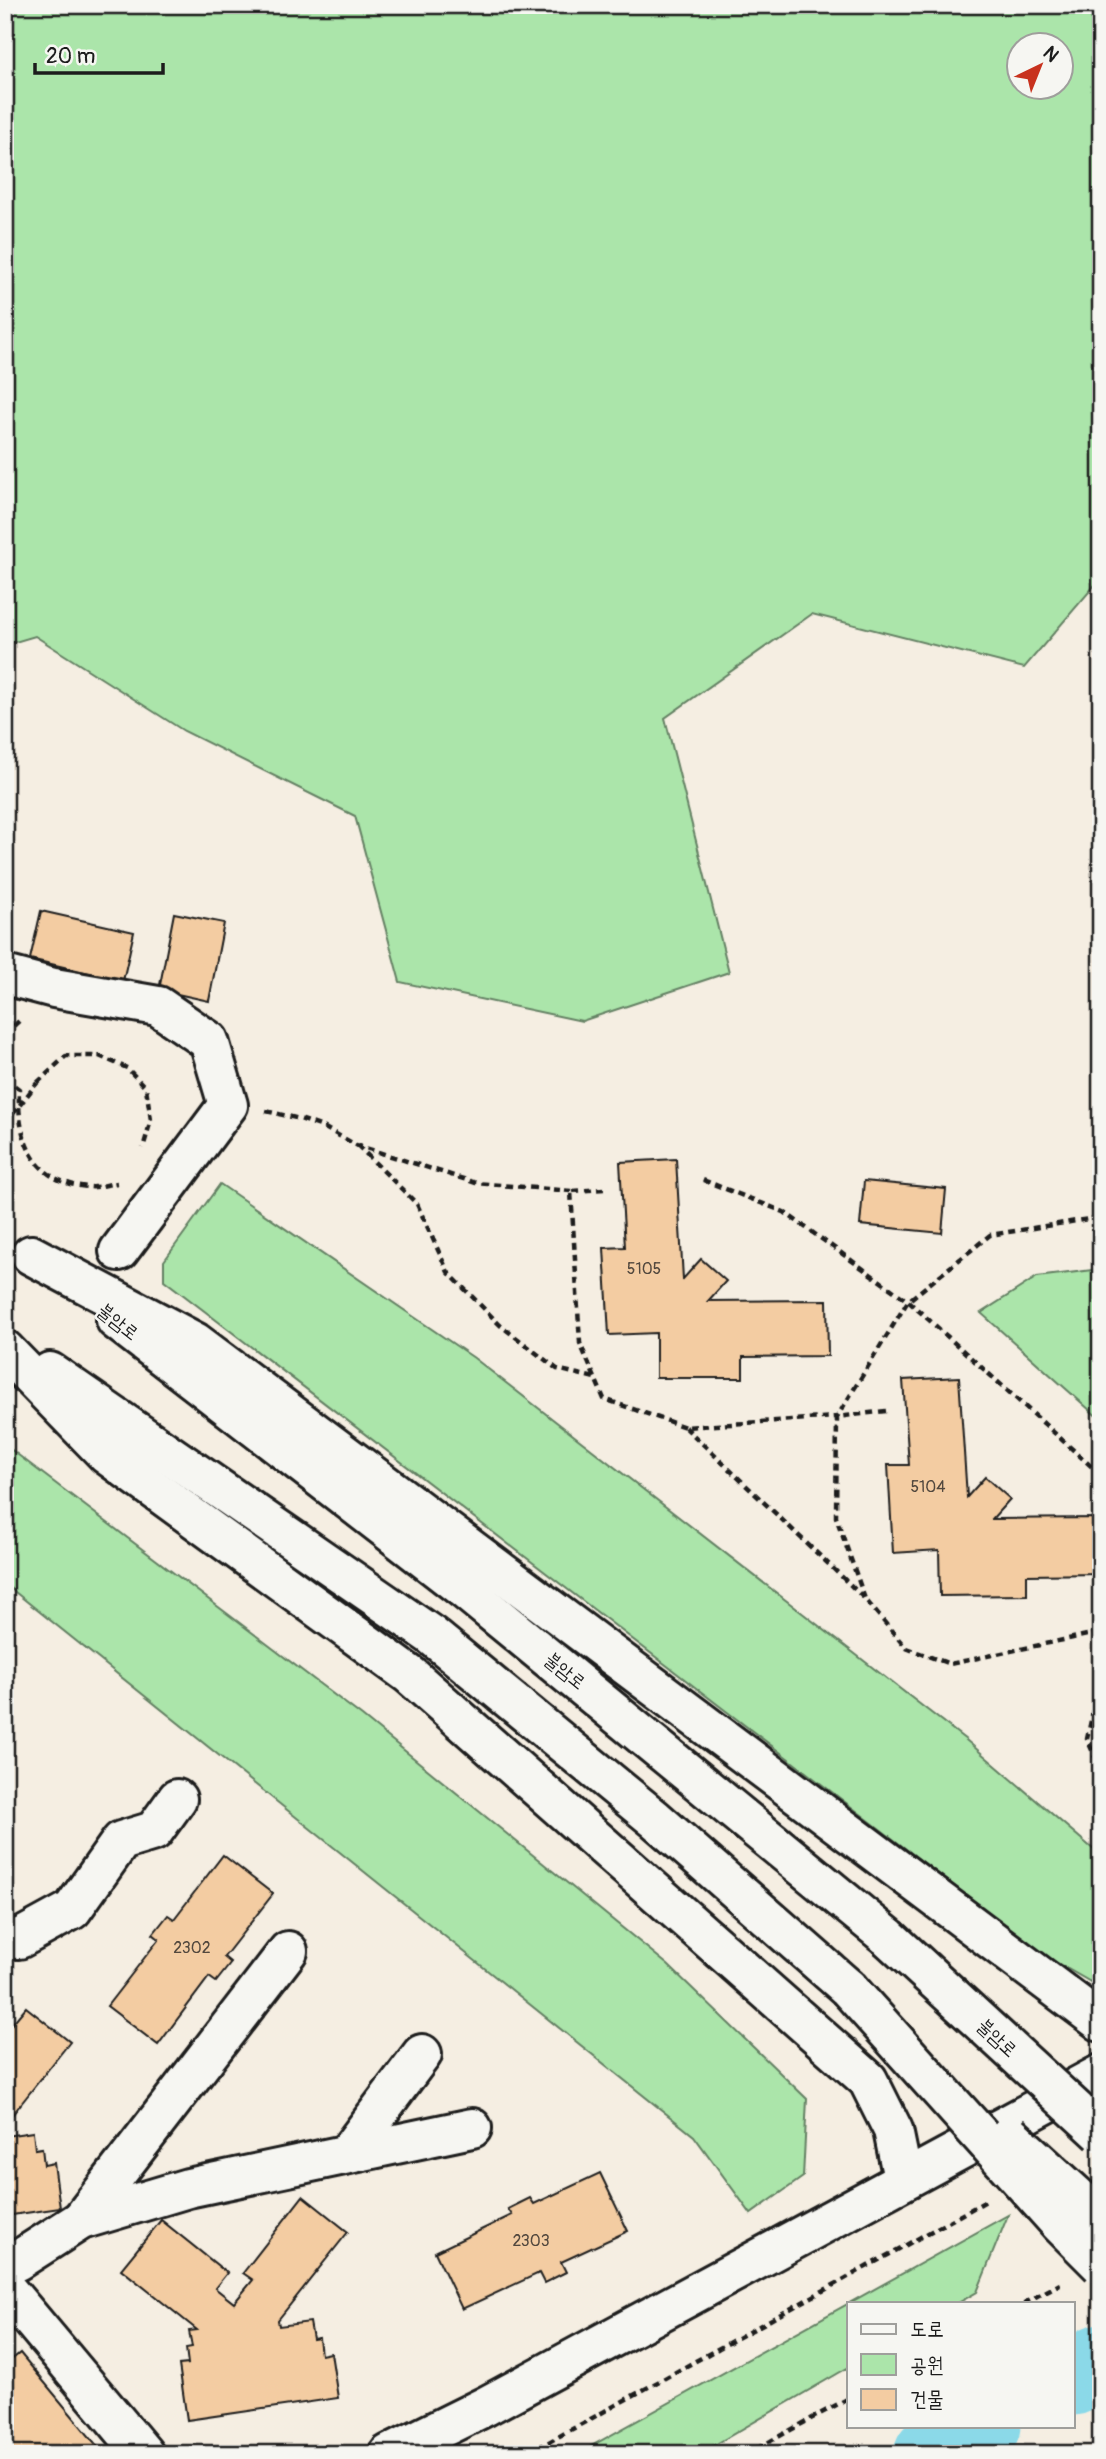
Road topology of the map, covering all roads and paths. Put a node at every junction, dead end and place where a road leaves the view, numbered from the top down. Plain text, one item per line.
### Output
1 (5, 975) edge
2 (5, 1078) edge
3 (228, 1105) junction
4 (5, 1124) edge
5 (356, 1144) junction
6 (141, 1152) dead end
7 (125, 1172) dead end
8 (703, 1180) dead end
9 (604, 1189) dead end
10 (571, 1191) junction
11 (1101, 1217) edge
12 (18, 1246) edge
13 (119, 1251) dead end
14 (908, 1301) junction
15 (5, 1341) edge
16 (5, 1350) edge
17 (595, 1378) junction
18 (886, 1410) dead end
19 (836, 1417) junction
20 (685, 1427) junction
21 (1101, 1475) edge
22 (865, 1599) junction
23 (1101, 1632) edge
24 (1101, 1674) edge
25 (1101, 1770) edge
26 (177, 1799) dead end
27 (888, 1937) junction
28 (5, 1938) edge
29 (288, 1951) dead end
30 (848, 1987) junction
31 (1101, 2022) edge
32 (422, 2054) dead end
33 (1101, 2074) edge
34 (1101, 2101) edge
35 (472, 2128) dead end
36 (1101, 2133) edge
37 (347, 2154) junction
38 (903, 2179) junction
39 (994, 2197) dead end
40 (1101, 2218) edge
41 (81, 2220) junction
42 (1101, 2265) edge
43 (5, 2266) edge
44 (5, 2288) edge
45 (847, 2399) edge
46 (144, 2454) edge
47 (389, 2454) edge
48 (527, 2454) edge
49 (747, 2454) edge

1 - 3 street
2 - 7 path
3 - 5 path
3 - 13 street
4 - 6 path, bridge
5 - 10 path
5 - 17 path
8 - 14 path
9 - 10 path
10 - 17 path
11 - 14 path
12 - 27 street, 불암로
12 - 31 street
14 - 19 path
14 - 21 path
15 - 30 street
16 - 38 street
17 - 20 path
18 - 19 path
19 - 20 path
19 - 22 path
20 - 22 path
22 - 23 path
24 - 25 path
26 - 28 street
27 - 34 street, bridge
27 - 36 street, 불암로, bridge
29 - 41 street
30 - 40 street, bridge
30 - 42 street, bridge
32 - 37 street
33 - 38 street
35 - 37 street
37 - 41 street
38 - 47 street
39 - 48 path
41 - 43 street
44 - 46 street
45 - 49 path

